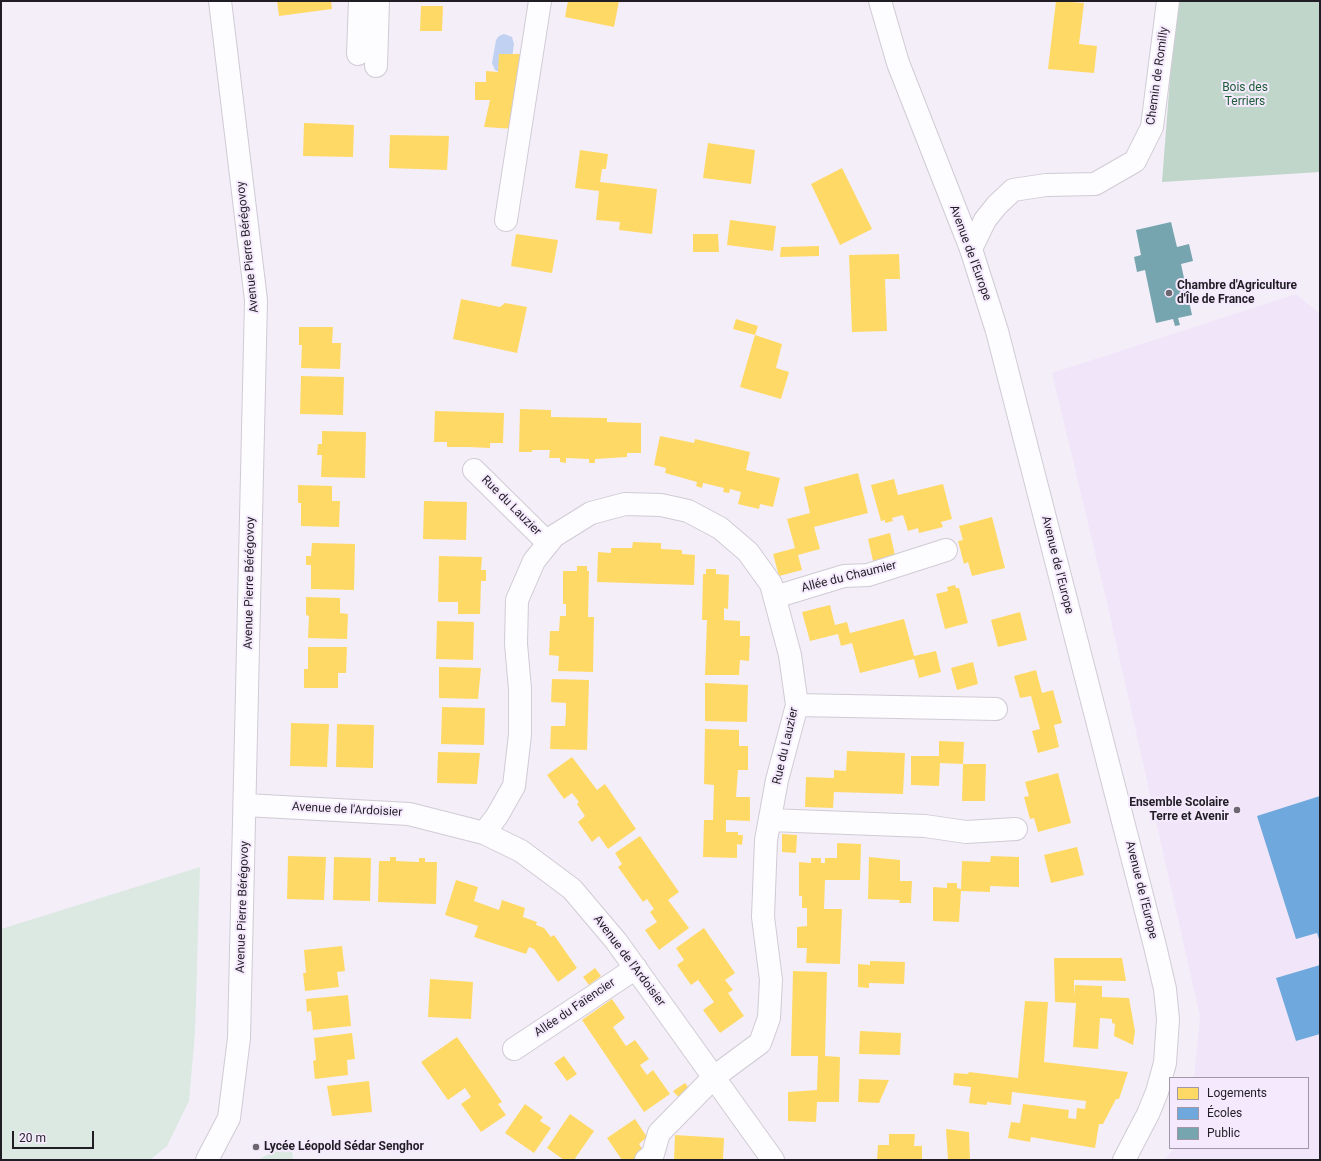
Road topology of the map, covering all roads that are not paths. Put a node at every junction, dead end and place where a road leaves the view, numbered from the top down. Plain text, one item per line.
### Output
1 (220, 1) edge
2 (360, 1) edge
3 (378, 1) edge
4 (540, 1) edge
5 (880, 1) edge
6 (1168, 1) edge
7 (358, 54) dead end
8 (376, 66) dead end
9 (506, 220) dead end
10 (970, 249) junction
11 (474, 470) dead end
12 (548, 543) junction
13 (946, 550) dead end
14 (775, 597) junction
15 (797, 705) junction
16 (996, 709) dead end
17 (246, 805) junction
18 (770, 820) junction
19 (1016, 829) dead end
20 (484, 833) junction
21 (636, 968) junction
22 (514, 1049) dead end
23 (714, 1078) junction
24 (1136, 1137) junction
25 (207, 1160) edge
26 (646, 1160) edge
27 (773, 1160) edge
28 (1118, 1160) edge
29 (1124, 1160) edge

1 - 17 street, Avenue Pierre Bérégovoy
2 - 7 street
3 - 8 street
4 - 9 street
5 - 10 street, Avenue de l'Europe
6 - 10 street, Chemin de Romilly
10 - 24 street, Avenue de l'Europe
11 - 12 street, Rue du Lauzier
12 - 14 street, Rue du Lauzier
12 - 20 street, Rue du Lauzier
13 - 14 street, Allée du Chaumier
14 - 15 street, Rue du Lauzier
15 - 16 street
15 - 18 street, Rue du Lauzier
17 - 20 street, Avenue de l'Ardoisier
17 - 25 street, Avenue Pierre Bérégovoy
18 - 19 street
18 - 23 street, Rue du Lauzier
20 - 21 street, Avenue de l'Ardoisier
21 - 22 street, Allée du Faïencier
21 - 23 street, Avenue de l'Ardoisier
23 - 26 street, Rue du Lauzier
23 - 27 street, Avenue de l'Ardoisier
24 - 28 street, Avenue de l'Europe
24 - 29 street, Avenue de l'Europe

